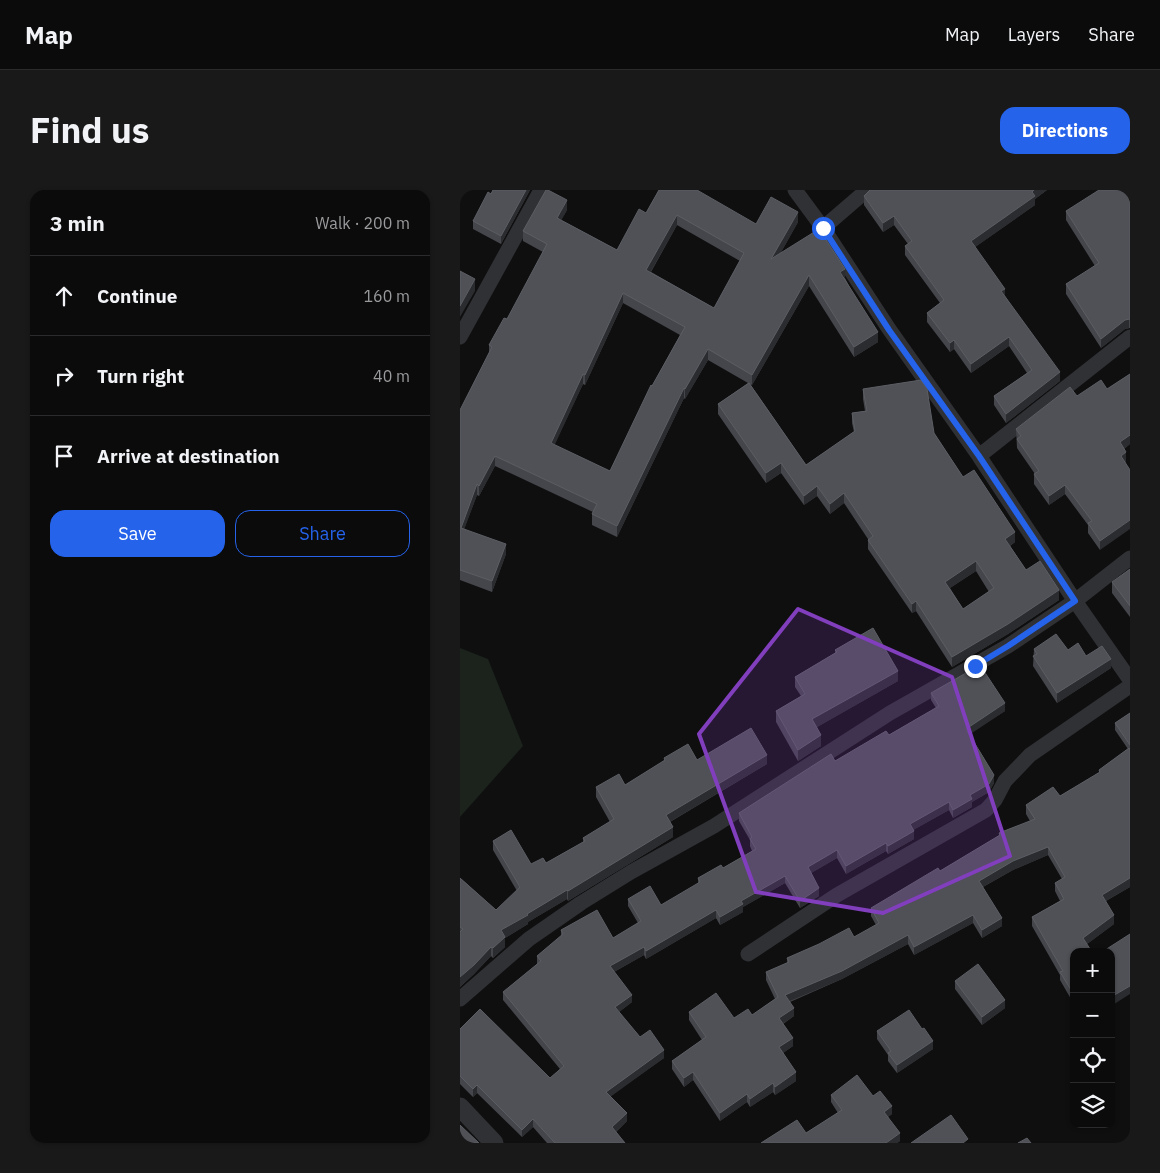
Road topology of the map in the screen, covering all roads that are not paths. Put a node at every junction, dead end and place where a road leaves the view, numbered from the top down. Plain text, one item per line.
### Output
1 (542, 190) edge
2 (795, 190) edge
3 (867, 190) edge
4 (823, 228) junction
5 (460, 336) edge
6 (1130, 337) edge
7 (979, 456) junction
8 (1130, 558) edge
9 (1075, 601) junction
10 (1130, 680) edge
11 (1130, 686) edge
12 (748, 954) dead end
13 (460, 999) edge
14 (460, 1107) edge
15 (494, 1143) edge

1 - 5 street
2 - 4 street
3 - 4 street
4 - 7 street
6 - 7 street
7 - 9 street
8 - 9 street
9 - 10 street
9 - 13 street
11 - 12 street
14 - 15 street

